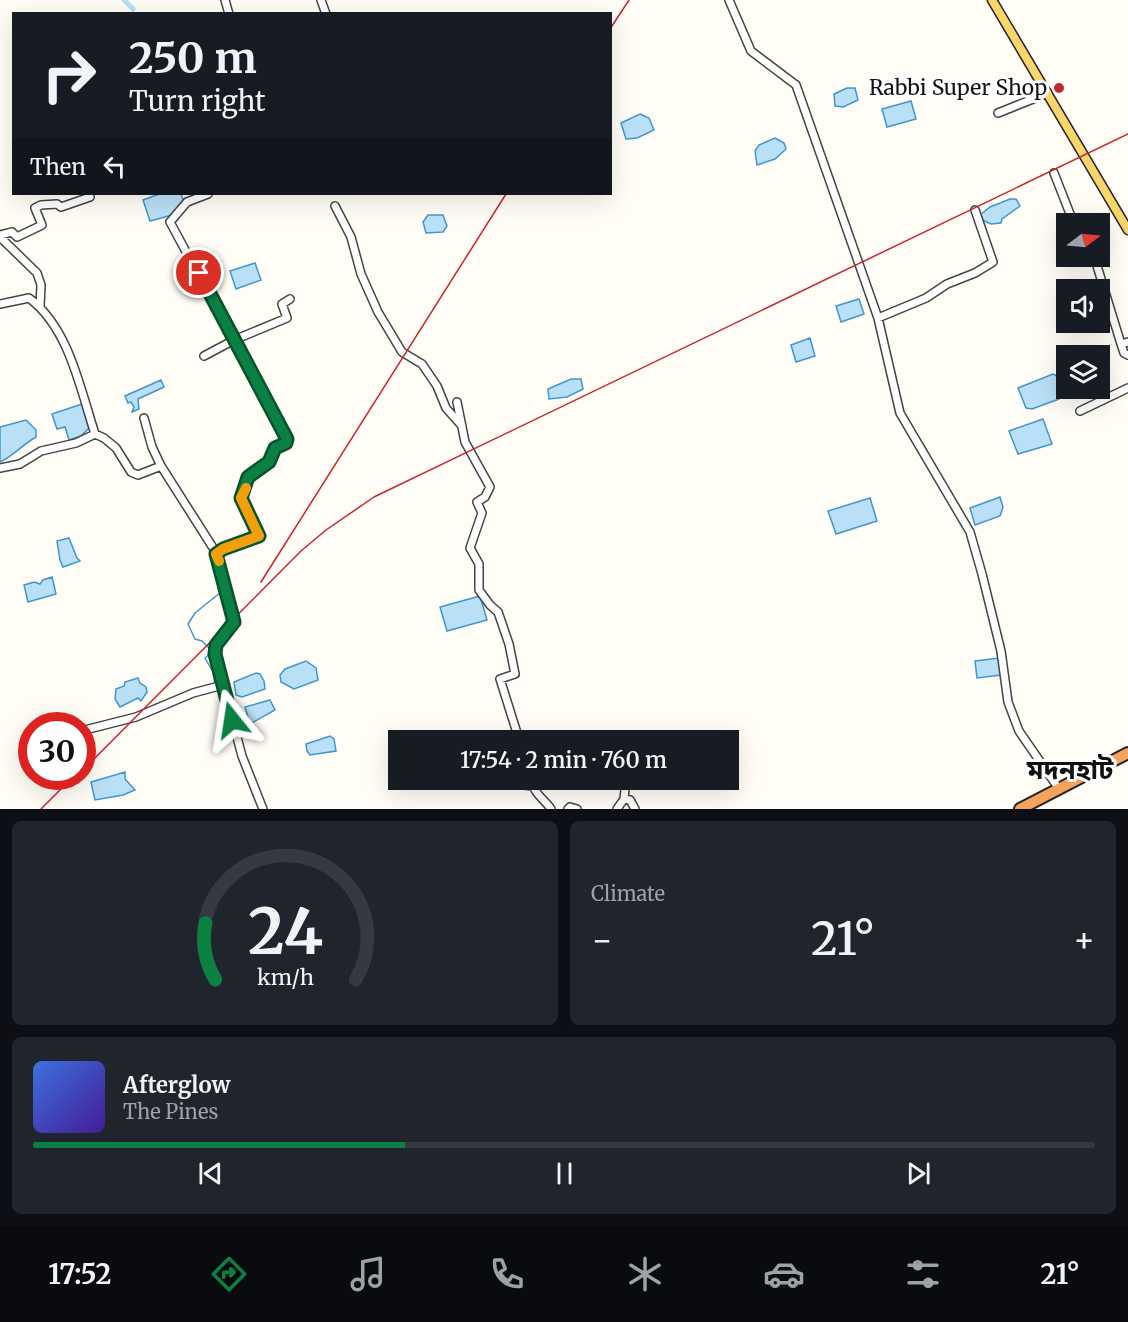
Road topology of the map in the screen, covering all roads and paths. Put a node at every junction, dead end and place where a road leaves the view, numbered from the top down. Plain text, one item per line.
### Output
1 (729, 0) edge
2 (992, 0) edge
3 (1048, 93) junction
4 (998, 113) dead end
5 (1054, 173) dead end
6 (205, 195) edge
7 (90, 197) dead end
8 (335, 206) dead end
9 (975, 210) dead end
10 (1070, 213) edge
11 (1128, 230) edge
12 (0, 236) edge
13 (1098, 267) edge
14 (290, 299) dead end
15 (0, 304) edge
16 (39, 306) junction
17 (878, 318) junction
18 (234, 340) junction
19 (1125, 343) edge
20 (1128, 355) edge
21 (204, 356) dead end
22 (1128, 388) edge
23 (457, 402) dead end
24 (1080, 411) dead end
25 (144, 418) dead end
26 (464, 428) junction
27 (95, 434) junction
28 (161, 466) junction
29 (0, 468) edge
30 (216, 554) junction
31 (223, 685) junction
32 (96, 727) edge
33 (516, 730) edge
34 (1128, 753) edge
35 (1128, 759) edge
36 (1059, 789) junction
37 (535, 790) edge
38 (625, 790) edge
39 (624, 799) junction
40 (263, 809) edge
41 (551, 809) edge
42 (568, 809) edge
43 (577, 809) edge
44 (617, 809) edge
45 (635, 809) edge
46 (1020, 809) edge
47 (1031, 809) edge

1 - 17 street
2 - 3 main road
3 - 4 street
3 - 11 main road
5 - 10 street
6 - 18 street
7 - 12 street
8 - 26 street
9 - 17 street
12 - 16 street
13 - 19 street
14 - 18 street
15 - 16 street
16 - 27 street
17 - 36 street
18 - 21 street
18 - 30 street
19 - 20 street
22 - 24 street
23 - 26 street
25 - 28 street
26 - 33 street
27 - 28 street
27 - 29 street
28 - 30 street
30 - 31 street
31 - 32 street
31 - 40 street
34 - 36 highway
35 - 47 highway
36 - 46 highway
37 - 41 street
38 - 39 street
39 - 44 street
39 - 45 street
42 - 43 street

